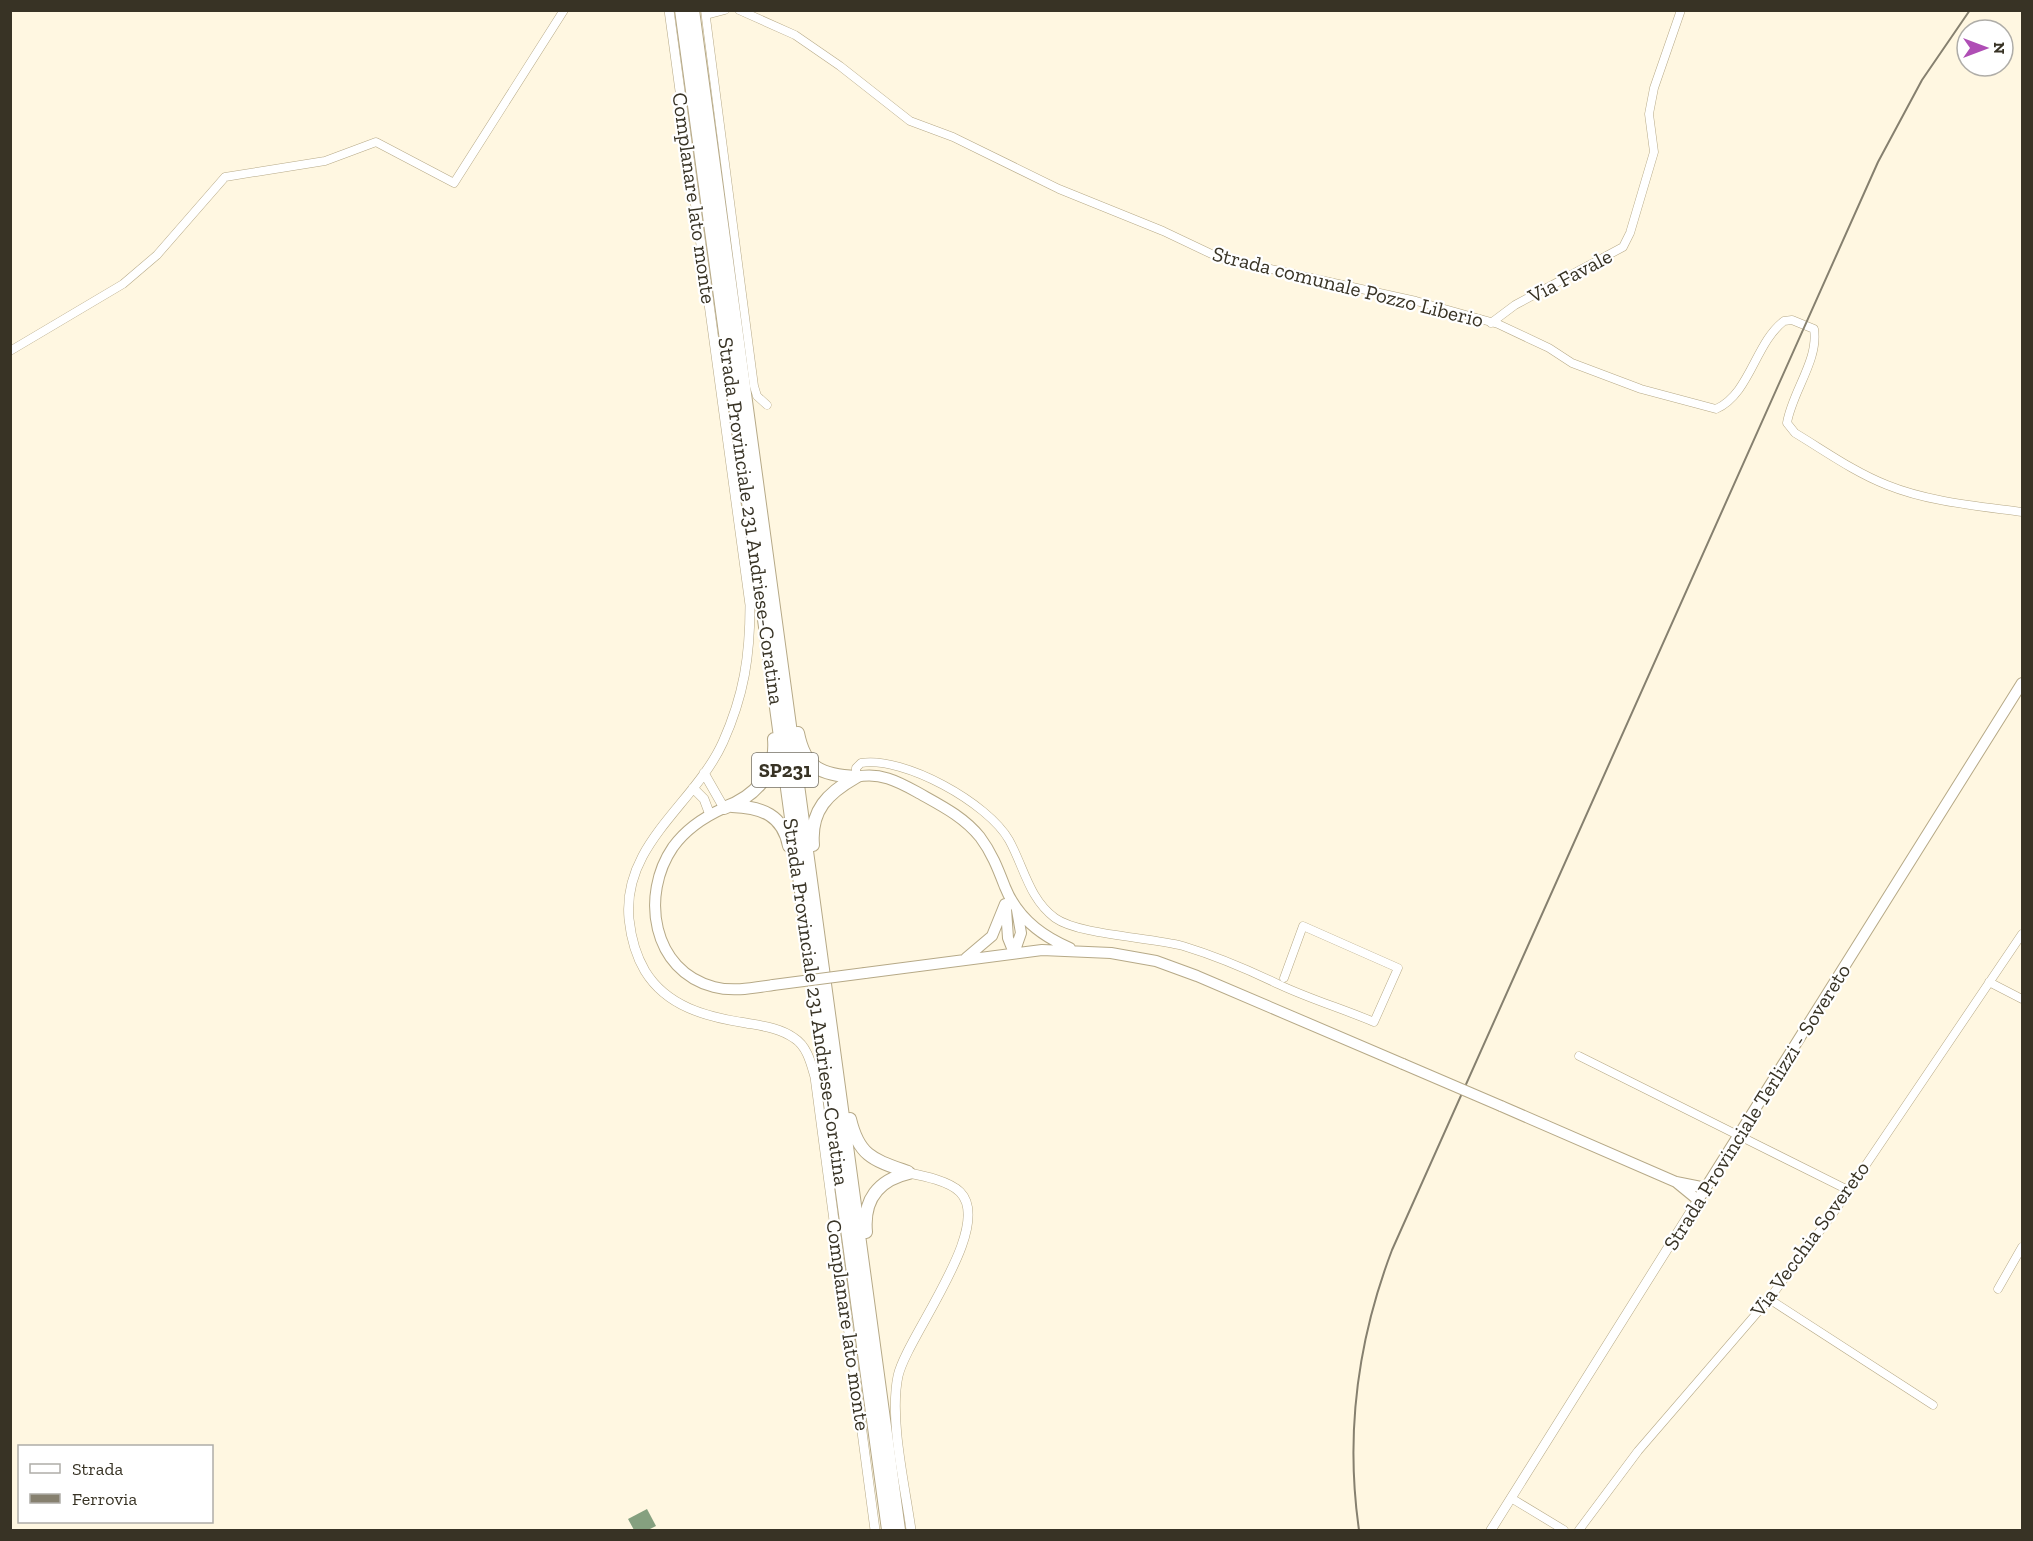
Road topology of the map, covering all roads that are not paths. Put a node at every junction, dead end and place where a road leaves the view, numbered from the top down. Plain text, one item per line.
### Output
1 (564, 10) edge
2 (669, 10) edge
3 (681, 10) edge
4 (693, 10) edge
5 (725, 10) edge
6 (739, 10) edge
7 (1680, 10) edge
8 (705, 13) edge
9 (1491, 323) junction
10 (10, 351) edge
11 (767, 405) dead end
12 (2022, 512) edge
13 (770, 620) junction
14 (2022, 683) edge
15 (704, 773) junction
16 (856, 777) junction
17 (693, 788) junction
18 (727, 807) junction
19 (710, 815) junction
20 (1010, 906) junction
21 (2022, 934) edge
22 (815, 951) junction
23 (1076, 951) junction
24 (1014, 953) junction
25 (964, 959) junction
26 (1284, 978) dead end
27 (1989, 982) junction
28 (2022, 999) edge
29 (834, 1052) junction
30 (1579, 1056) dead end
31 (1739, 1134) junction
32 (909, 1173) junction
33 (1676, 1182) junction
34 (1706, 1188) junction
35 (1848, 1190) junction
36 (1698, 1200) junction
37 (2022, 1247) edge
38 (1998, 1289) dead end
39 (1769, 1299) junction
40 (873, 1337) junction
41 (1933, 1405) dead end
42 (1511, 1498) junction
43 (875, 1530) edge
44 (888, 1530) edge
45 (899, 1530) edge
46 (911, 1530) edge
47 (1491, 1530) edge
48 (1564, 1530) edge
49 (1579, 1530) edge

1 - 10 street
2 - 15 street, Complanare lato monte
3 - 13 highway, Strada Provinciale 231 Andriese-Coratina / SP231
4 - 13 highway, Strada Provinciale 231 Andriese-Coratina / SP231
5 - 8 street
6 - 9 street, Strada comunale Pozzo Liberio
7 - 9 street, Via Favale
8 - 11 street
9 - 12 street, Strada comunale Pozzo Liberio
13 - 16 highway, SP231
13 - 18 highway, SP231
13 - 22 highway, Strada Provinciale 231 Andriese-Coratina / SP231
14 - 31 main road, Strada Provinciale Terlizzi - Sovereto
15 - 17 street, Complanare lato monte
15 - 18 street
16 - 20 main road
16 - 22 highway, SP231
16 - 26 street
17 - 19 street
17 - 43 street, Complanare lato monte
18 - 19 main road
18 - 22 highway, SP231
19 - 25 main road, bridge
20 - 23 main road
20 - 24 main road
20 - 25 main road
21 - 27 street, Via Vecchia Sovereto
22 - 29 highway, Strada Provinciale 231 Andriese-Coratina / SP231
22 - 44 highway, Strada Provinciale 231 Andriese-Coratina / SP231
23 - 24 main road
23 - 33 main road, bridge
24 - 25 main road
27 - 28 street
27 - 35 street, Via Vecchia Sovereto
29 - 32 highway
29 - 40 highway, Strada Provinciale 231 Andriese-Coratina / SP231
30 - 31 street
31 - 34 main road, Strada Provinciale Terlizzi - Sovereto
31 - 35 street
32 - 40 highway
32 - 46 street
33 - 34 main road
33 - 36 main road
34 - 36 main road, Strada Provinciale Terlizzi - Sovereto
35 - 39 street, Via Vecchia Sovereto
36 - 42 street, Strada Provinciale Terlizzi - Sovereto
37 - 38 street
39 - 41 street
39 - 49 street, Via Vecchia Sovereto
40 - 45 highway, Strada Provinciale 231 Andriese-Coratina / SP231
42 - 47 street, Strada Provinciale Terlizzi - Sovereto
42 - 48 street

